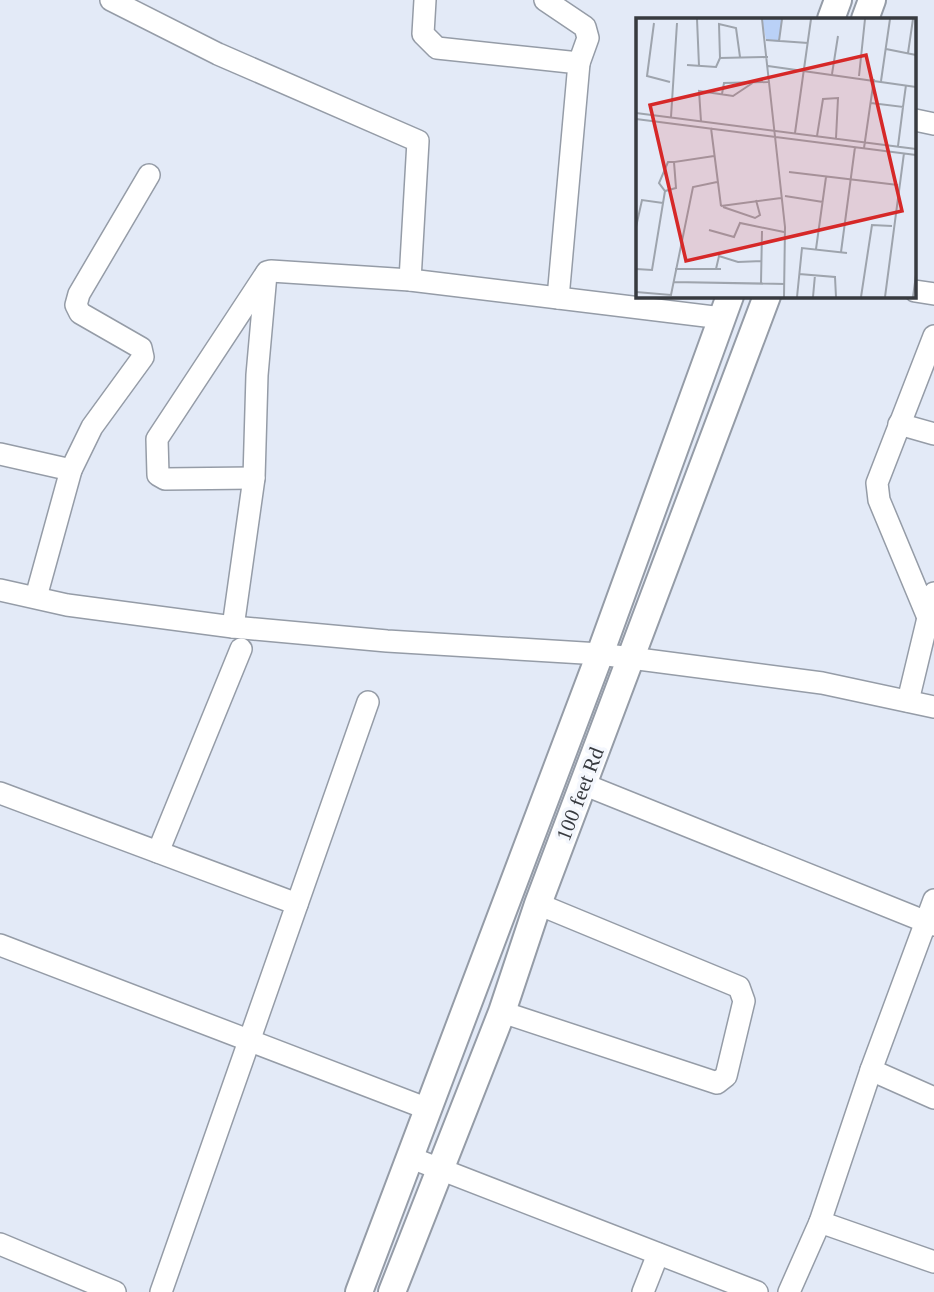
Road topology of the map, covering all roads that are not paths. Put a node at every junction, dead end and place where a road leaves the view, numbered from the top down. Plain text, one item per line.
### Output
1 (111, 0) edge
2 (425, 0) edge
3 (545, 0) edge
4 (838, 0) edge
5 (872, 0) edge
6 (831, 18) edge
7 (865, 18) edge
8 (579, 63) junction
9 (916, 120) edge
10 (934, 124) edge
11 (149, 175) dead end
12 (267, 272) junction
13 (410, 280) junction
14 (916, 291) edge
15 (934, 294) edge
16 (558, 298) junction
17 (766, 298) edge
18 (726, 307) edge
19 (934, 335) edge
20 (899, 424) junction
21 (934, 435) edge
22 (0, 454) edge
23 (71, 470) junction
24 (254, 478) junction
25 (0, 590) edge
26 (934, 593) edge
27 (36, 597) junction
28 (929, 620) junction
29 (233, 626) junction
30 (242, 649) dead end
31 (600, 654) junction
32 (631, 660) junction
33 (908, 701) junction
34 (368, 702) dead end
35 (934, 707) edge
36 (583, 784) junction
37 (0, 793) edge
38 (158, 852) junction
39 (934, 900) edge
40 (297, 904) junction
41 (538, 904) junction
42 (930, 923) edge
43 (0, 945) edge
44 (502, 1012) junction
45 (249, 1041) junction
46 (871, 1070) junction
47 (934, 1098) edge
48 (428, 1109) junction
49 (409, 1157) junction
50 (439, 1169) junction
51 (820, 1222) junction
52 (0, 1244) edge
53 (658, 1254) junction
54 (934, 1262) edge
55 (116, 1292) edge
56 (161, 1292) edge
57 (359, 1292) edge
58 (392, 1292) edge
59 (643, 1292) edge
60 (757, 1292) edge
61 (789, 1292) edge

1 - 13 street
2 - 8 street
3 - 8 street
4 - 6 main road
5 - 7 main road
8 - 16 street
9 - 10 street
11 - 23 street
12 - 13 street
12 - 24 street
12 - 24 street
13 - 16 street
14 - 15 street
16 - 18 street
17 - 32 main road, 100 feet Rd
18 - 31 main road
19 - 20 street
20 - 21 street
20 - 28 street
22 - 23 street
23 - 27 street
24 - 29 street
25 - 27 street
26 - 28 street
27 - 29 street
28 - 33 street
29 - 31 street
30 - 38 street
31 - 32 street
31 - 48 main road
32 - 33 street
32 - 36 main road, 100 feet Rd
33 - 35 street
34 - 40 street
36 - 41 main road, 100 feet Rd
36 - 42 street
37 - 38 street
38 - 40 street
39 - 42 street
40 - 45 street
41 - 44 main road, 100 feet Rd
41 - 44 street
42 - 46 street
43 - 45 street
44 - 50 main road, 100 feet Rd
45 - 48 street
45 - 56 street
46 - 47 street
46 - 51 street
48 - 49 main road
49 - 50 street
49 - 57 main road
50 - 53 street
50 - 58 main road, 100 feet Rd
51 - 54 street
51 - 61 street
52 - 55 street
53 - 59 street
53 - 60 street

